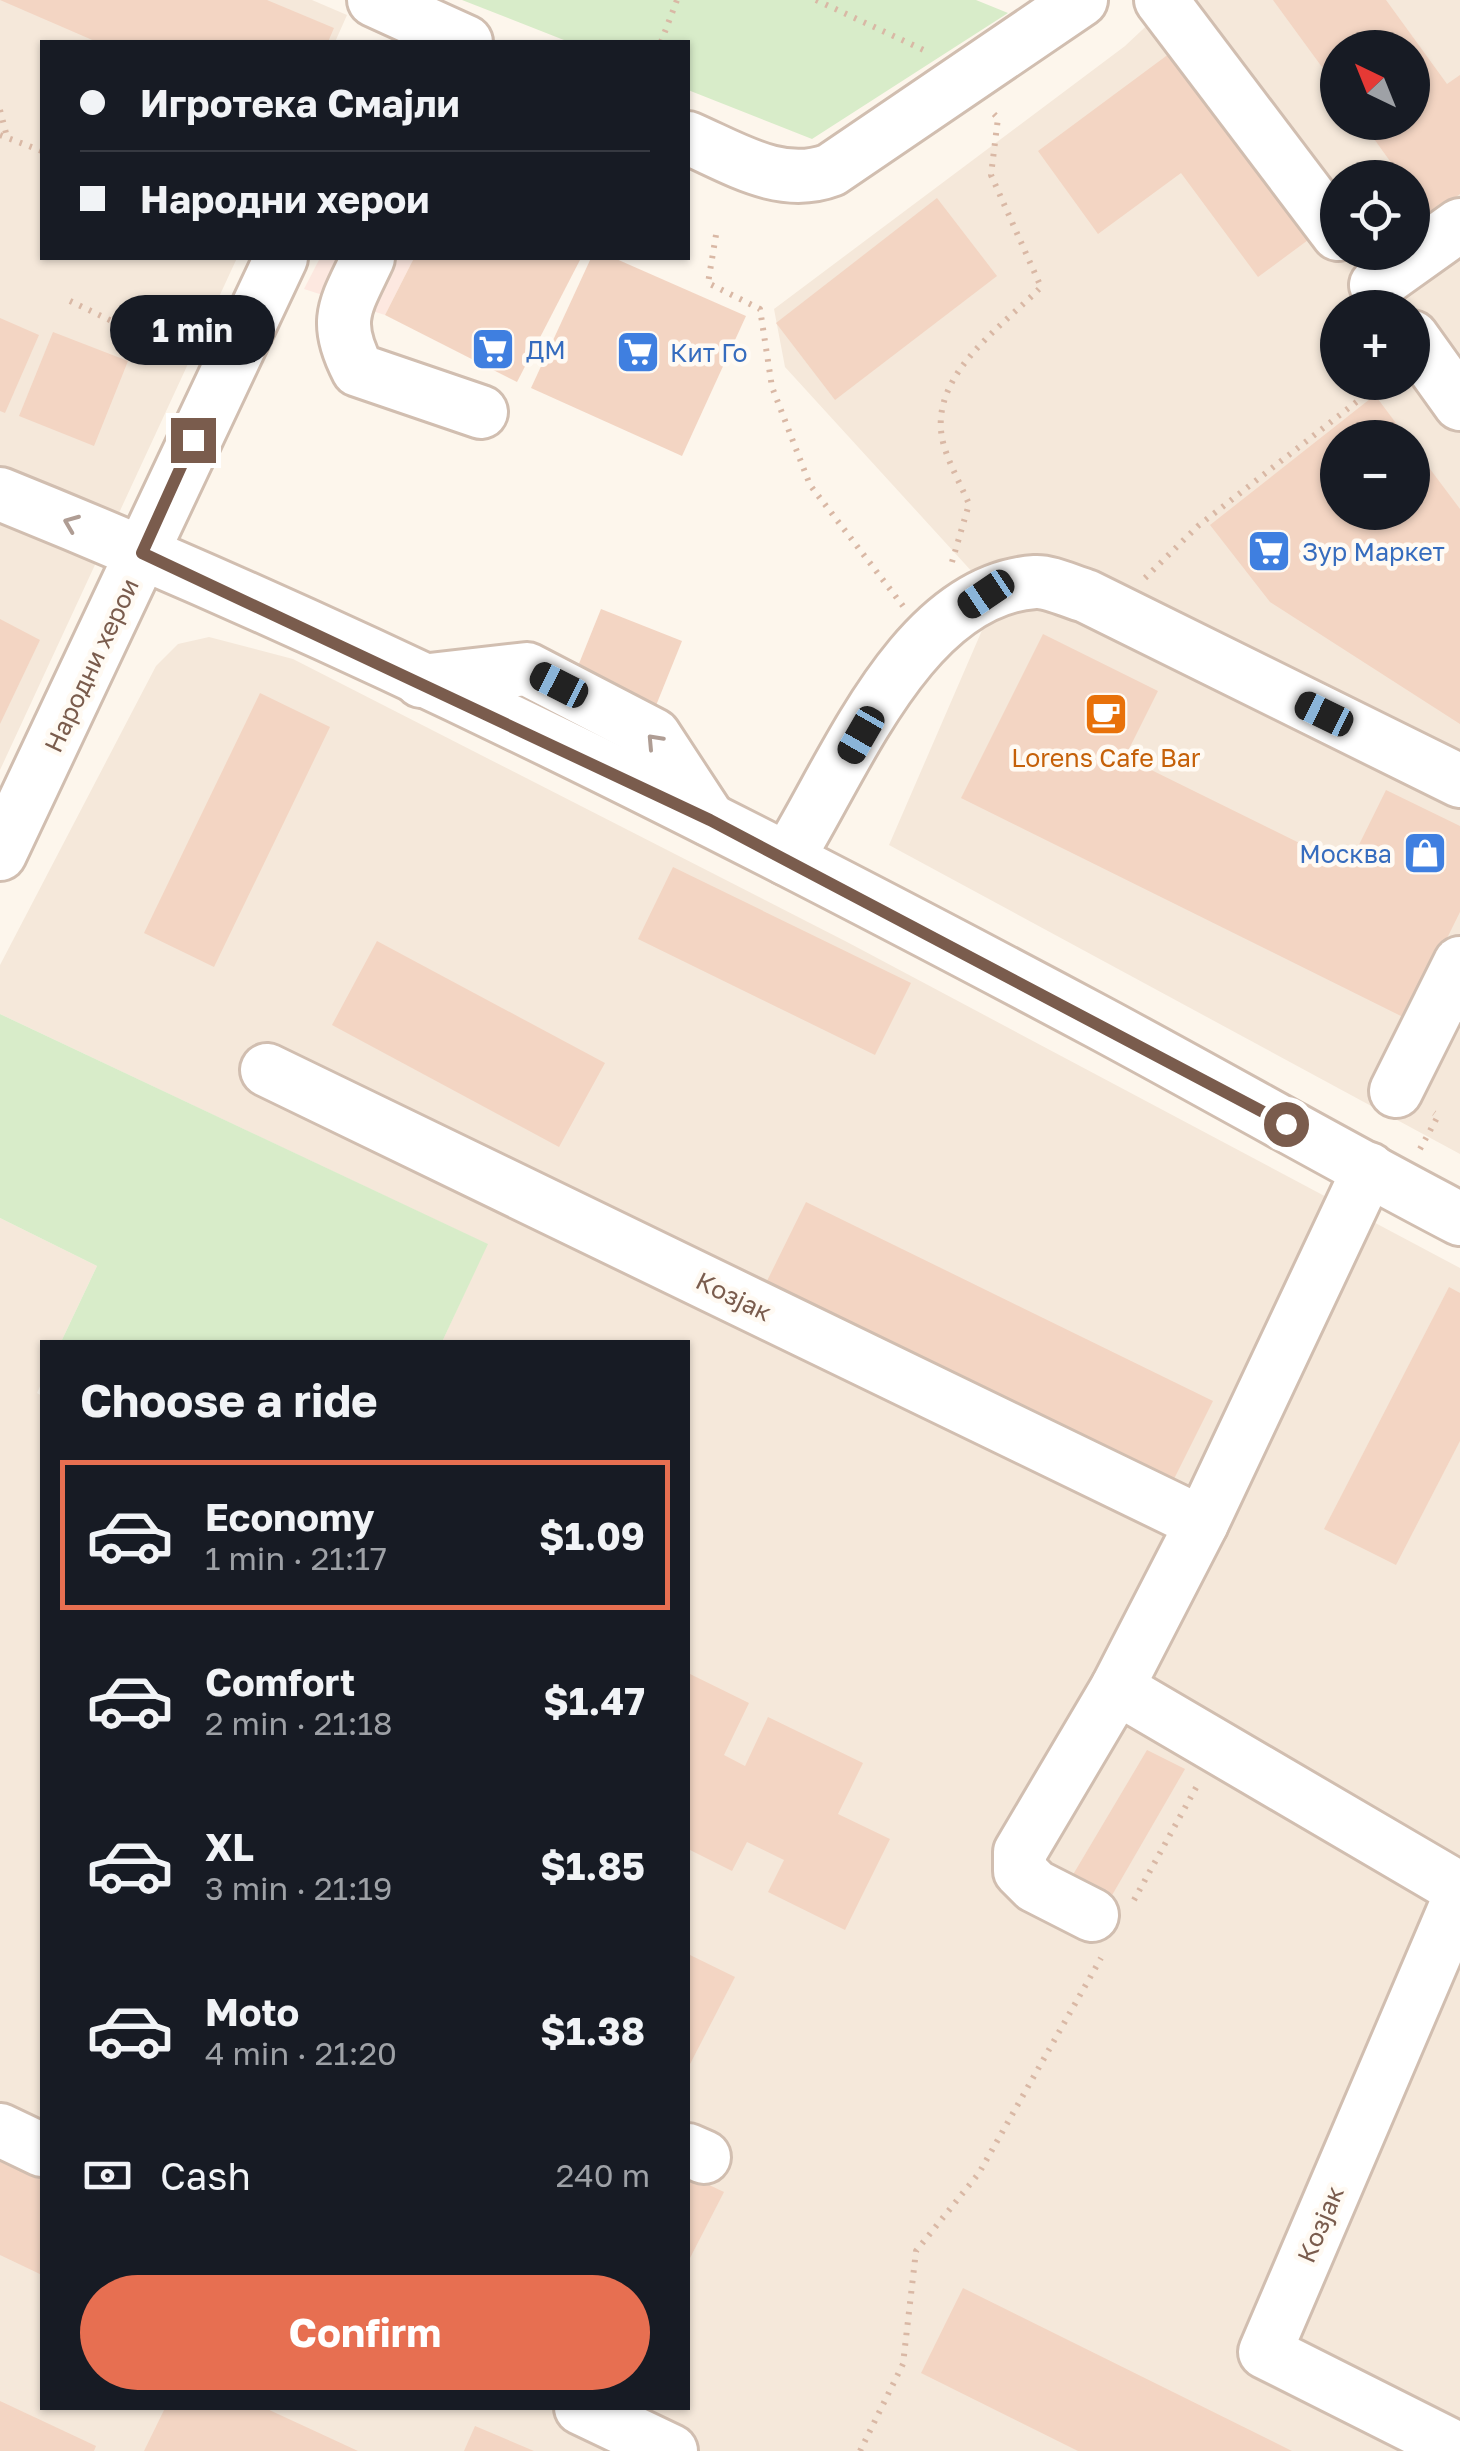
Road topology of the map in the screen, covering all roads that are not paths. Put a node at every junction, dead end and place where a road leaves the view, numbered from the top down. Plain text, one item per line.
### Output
1 (1081, 0) edge
2 (1162, 0) edge
3 (394, 14) edge
4 (461, 40) edge
5 (690, 139) edge
6 (1320, 210) edge
7 (1460, 225) edge
8 (280, 260) edge
9 (367, 260) edge
10 (1373, 282) edge
11 (1430, 362) edge
12 (1460, 404) edge
13 (481, 412) dead end
14 (0, 494) edge
15 (142, 553) junction
16 (1460, 781) edge
17 (0, 854) edge
18 (787, 858) junction
19 (1460, 963) edge
20 (267, 1070) dead end
21 (1396, 1091) dead end
22 (1369, 1169) junction
23 (1460, 1219) edge
24 (1202, 1523) junction
25 (1116, 1688) junction
26 (1460, 1893) edge
27 (1109, 1916) road end
28 (0, 2130) edge
29 (40, 2149) edge
30 (585, 2410) edge
31 (1460, 2450) edge
32 (672, 2451) edge

1 - 5 street
2 - 6 street
3 - 4 street
7 - 10 street
8 - 15 street, Народни херои
9 - 13 street
11 - 12 street
15 -> 14 street
15 - 17 street, Народни херои
15 - 18 street
16 - 18 street
18 - 22 street
19 - 21 street
20 - 24 street, Козјак
22 - 23 street
22 - 24 street
24 - 25 street
25 - 26 street, Козјак
25 - 27 street
26 - 31 street, Козјак
28 - 29 street
30 - 32 street

